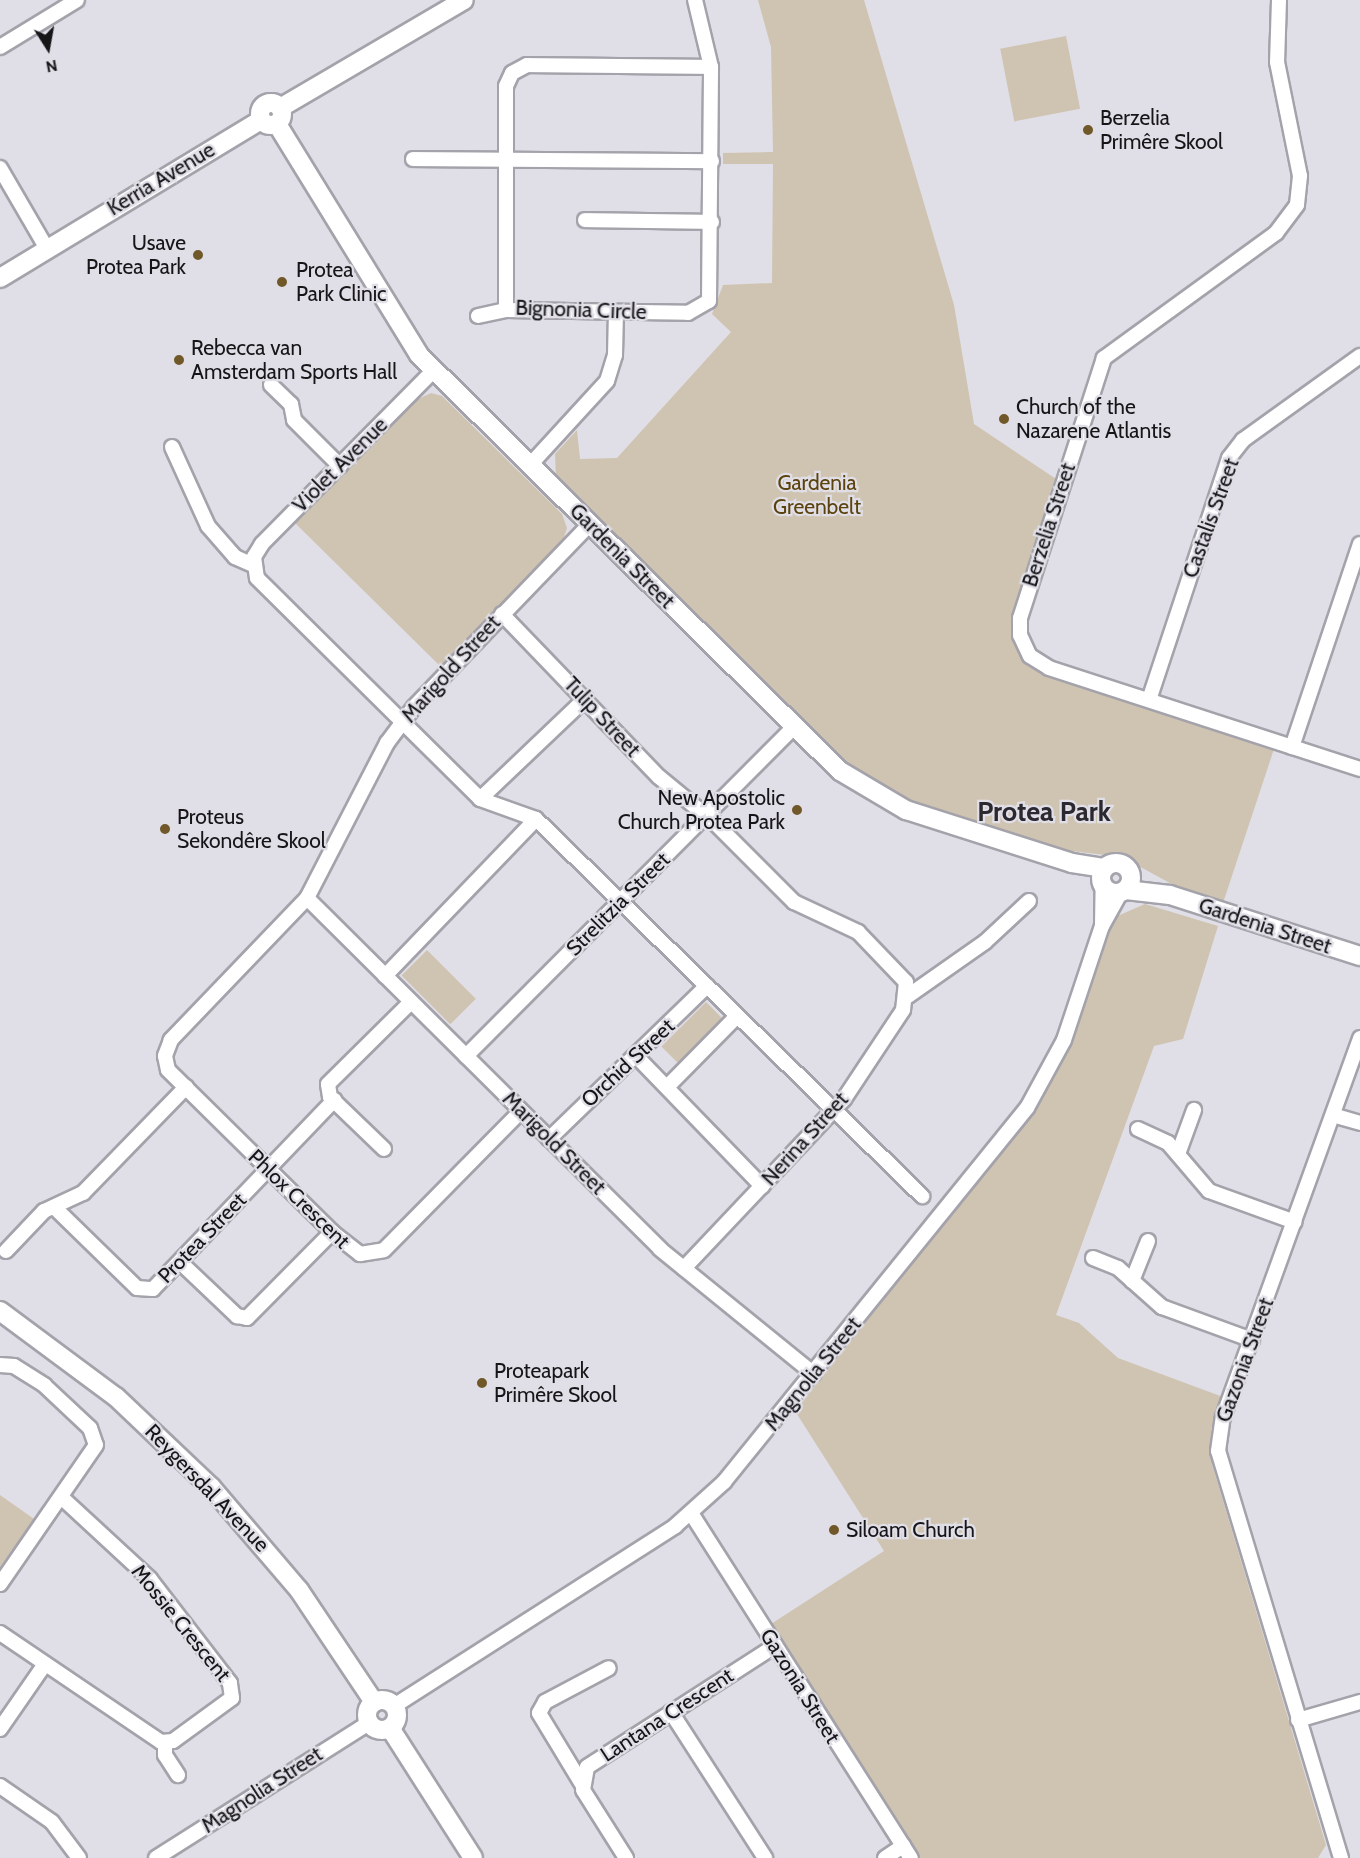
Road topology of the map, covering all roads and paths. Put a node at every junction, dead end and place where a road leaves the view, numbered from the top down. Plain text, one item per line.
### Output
1 (77, 0) edge
2 (464, 0) edge
3 (695, 0) edge
4 (1279, 0) edge
5 (0, 47) edge
6 (711, 67) junction
7 (273, 117) junction
8 (413, 159) dead end
9 (506, 160) junction
10 (712, 161) junction
11 (0, 168) edge
12 (585, 220) dead end
13 (712, 222) junction
14 (46, 247) junction
15 (0, 278) edge
16 (506, 310) junction
17 (616, 312) junction
18 (478, 316) dead end
19 (1360, 356) edge
20 (434, 370) junction
21 (271, 385) dead end
22 (172, 447) dead end
23 (530, 465) junction
24 (340, 466) junction
25 (590, 525) junction
26 (1360, 544) edge
27 (253, 565) junction
28 (502, 614) junction
29 (586, 698) junction
30 (1149, 700) junction
31 (402, 722) junction
32 (795, 726) junction
33 (1292, 747) junction
34 (1360, 769) edge
35 (480, 800) junction
36 (706, 816) junction
37 (536, 819) junction
38 (1129, 871) junction
39 (1103, 878) junction
40 (1123, 891) junction
41 (1170, 895) junction
42 (307, 898) junction
43 (1029, 900) dead end
44 (621, 901) junction
45 (1102, 926) junction
46 (1360, 956) edge
47 (385, 976) junction
48 (707, 986) junction
49 (908, 996) junction
50 (411, 1002) junction
51 (737, 1016) junction
52 (1360, 1038) edge
53 (466, 1056) junction
54 (637, 1057) junction
55 (668, 1086) junction
56 (186, 1088) junction
57 (334, 1100) junction
58 (1194, 1110) dead end
59 (521, 1111) junction
60 (834, 1111) junction
61 (1336, 1116) junction
62 (1360, 1123) edge
63 (1138, 1129) dead end
64 (549, 1139) junction
65 (384, 1149) dead end
66 (1178, 1154) junction
67 (267, 1168) junction
68 (762, 1186) junction
69 (922, 1196) dead end
70 (54, 1207) junction
71 (1295, 1222) junction
72 (332, 1232) junction
73 (1148, 1241) dead end
74 (6, 1251) dead end
75 (1093, 1258) dead end
76 (180, 1262) junction
77 (684, 1268) junction
78 (1132, 1281) junction
79 (0, 1311) edge
80 (1252, 1340) junction
81 (0, 1365) edge
82 (814, 1374) junction
83 (61, 1497) junction
84 (691, 1513) junction
85 (0, 1584) edge
86 (0, 1634) edge
87 (775, 1646) junction
88 (45, 1664) junction
89 (609, 1668) dead end
90 (374, 1702) junction
91 (1360, 1702) edge
92 (394, 1706) junction
93 (671, 1712) junction
94 (1298, 1720) junction
95 (369, 1723) junction
96 (390, 1728) junction
97 (0, 1729) edge
98 (165, 1742) junction
99 (178, 1775) dead end
100 (582, 1784) junction
101 (0, 1786) edge
102 (903, 1846) junction
103 (79, 1858) edge
104 (156, 1858) edge
105 (473, 1858) edge
106 (626, 1858) edge
107 (765, 1858) edge
108 (885, 1858) edge
109 (911, 1858) edge
110 (1340, 1858) edge

1 - 5 street
2 - 7 street, Kerria Avenue
3 - 6 street, Bignonia Circle
4 - 30 street, Berzelia Street
6 - 9 street, Bignonia Circle
6 - 10 street, Bignonia Circle
7 - 14 street, Kerria Avenue
7 - 20 street, Gardenia Street
8 - 9 street
9 - 10 street
9 - 16 street, Bignonia Circle
10 - 13 street, Bignonia Circle
11 - 14 street
12 - 13 street
13 - 17 street, Bignonia Circle
14 - 15 street, Kerria Avenue
16 - 17 street, Bignonia Circle
16 - 18 street
17 - 23 street
19 - 30 street, Castalis Street
20 - 23 street, Gardenia Street
20 - 24 street, Violet Avenue
21 - 24 street
22 - 27 street
23 - 25 street, Gardenia Street
24 - 27 street, Violet Avenue
25 - 28 street, Marigold Street
25 - 32 street, Gardenia Street
26 - 33 street
27 - 31 street
28 - 29 street, Tulip Street
28 - 31 street, Marigold Street
29 - 35 street
29 - 36 street, Tulip Street
30 - 33 street, Berzelia Street
31 - 35 street
31 - 42 street, Marigold Street
32 - 36 street, Strelitzia Street
32 - 39 street, Gardenia Street
33 - 34 street, Berzelia Street
35 - 37 street
36 - 44 street, Strelitzia Street
36 - 49 street
37 - 44 street
37 - 47 street
38 - 39 street, Gardenia Street
38 - 40 street
38 - 41 street, Gardenia Street
39 - 40 street, Gardenia Street
39 - 45 street, Magnolia Street
40 - 41 street, Gardenia Street
40 - 45 street, Magnolia Street
41 - 46 street, Gardenia Street
42 - 47 street, Marigold Street
42 - 56 street, Marigold Street
43 - 49 street, Nerina Street
44 - 48 street
44 - 53 street, Strelitzia Street
45 - 82 street, Magnolia Street
47 - 50 street, Marigold Street
48 - 51 street
48 - 54 street, Orchid Street
49 - 60 street, Nerina Street
50 - 53 street, Marigold Street
50 - 57 street
51 - 55 street, Orchid Street
51 - 60 street
52 - 61 street, Gazonia Street
53 - 59 street, Marigold Street
54 - 55 street
54 - 64 street, Orchid Street
55 - 68 street
56 - 67 street, Phlox Crescent
56 - 70 street
57 - 65 street
57 - 67 street, Protea Street
58 - 66 street
59 - 64 street, Marigold Street
59 - 72 street, Phlox Crescent
60 - 68 street, Nerina Street
60 - 69 street
61 - 62 street
61 - 71 street, Gazonia Street
63 - 66 street
64 - 77 street, Marigold Street
66 - 71 street
67 - 72 street, Phlox Crescent
67 - 76 street, Protea Street
68 - 77 street, Nerina Street
70 - 74 street
70 - 76 street, Protea Street
71 - 80 street, Gazonia Street
72 - 76 street
73 - 78 street
75 - 78 street
77 - 82 street, Marigold Street
78 - 80 street
79 - 90 street, Reygersdal Avenue
80 - 94 street, Gazonia Street
81 - 83 street
82 - 84 street, Magnolia Street
83 - 85 street
83 - 98 street, Mossie Crescent
84 - 87 street, Gazonia Street
84 - 92 street, Magnolia Street
86 - 88 street
87 - 93 street, Lantana Crescent
87 - 102 street, Gazonia Street
88 - 97 street
88 - 98 street
89 - 100 street
90 - 92 street
90 - 95 street
91 - 94 street
92 - 96 street
93 - 100 street, Lantana Crescent
93 - 107 street
94 - 110 street, Gazonia Street
95 - 96 street
95 - 104 street, Magnolia Street
96 - 105 street
98 - 99 street
100 - 106 street
101 - 103 street
102 - 108 street
102 - 109 street, Gazonia Street

